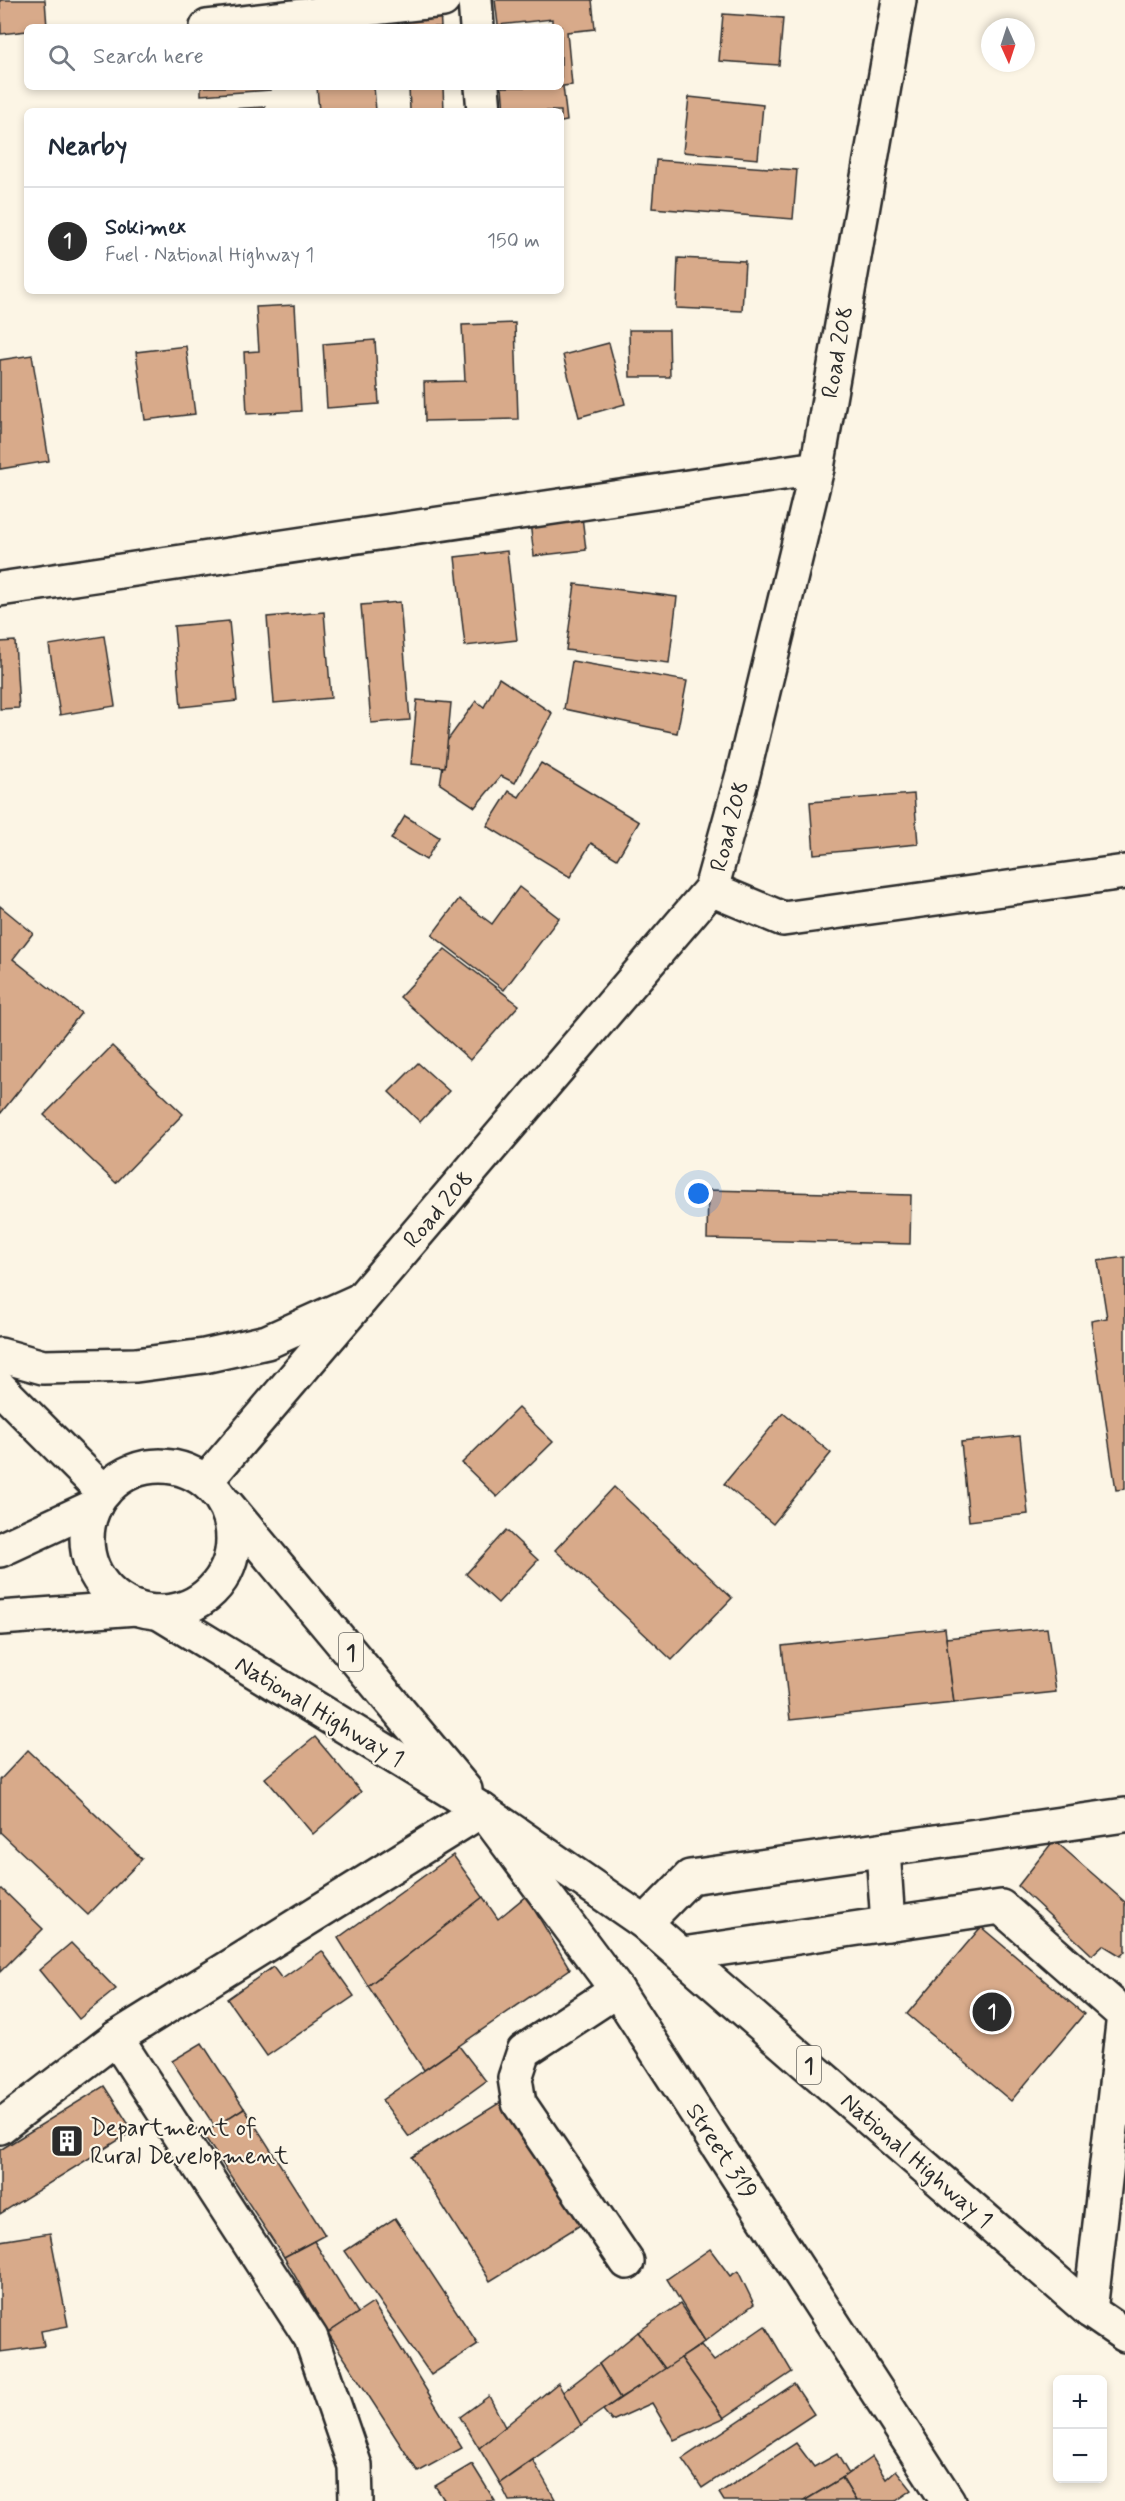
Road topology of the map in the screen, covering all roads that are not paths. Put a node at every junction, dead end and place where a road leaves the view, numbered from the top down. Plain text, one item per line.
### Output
1 (443, 0) edge
2 (475, 0) edge
3 (899, 0) edge
4 (233, 24) edge
5 (477, 24) edge
6 (482, 90) edge
7 (484, 108) edge
8 (817, 468) junction
9 (0, 589) edge
10 (1125, 872) edge
11 (711, 889) junction
12 (360, 1300) junction
13 (0, 1355) edge
14 (0, 1388) edge
15 (212, 1488) junction
16 (100, 1499) junction
17 (0, 1550) edge
18 (147, 1610) junction
19 (0, 1618) edge
20 (482, 1810) junction
21 (1125, 1815) edge
22 (883, 1850) junction
23 (645, 1923) junction
24 (888, 1924) junction
25 (683, 1954) junction
26 (617, 1990) junction
27 (116, 2038) junction
28 (0, 2127) edge
29 (627, 2262) dead end
30 (1090, 2311) junction
31 (1125, 2335) edge
32 (356, 2501) edge
33 (948, 2501) edge

1 - 4 main road
2 - 5 main road
3 - 8 main road, Road 208
6 - 7 main road
8 - 9 main road
8 - 11 main road, Road 208
10 - 11 main road
11 - 12 main road, Road 208
12 - 13 main road
12 - 15 main road, Road 208
14 - 16 main road
15 - 16 main road, 1
15 - 18 main road
15 - 20 main road, National Highway 1 / 1
16 - 17 main road, 1
16 - 18 main road, 1
18 - 19 main road
18 - 20 main road, National Highway 1 / 1
20 - 23 main road, National Highway 1 / 1
20 - 26 main road, Street 319
20 - 27 main road
21 - 22 main road
22 - 23 main road
22 - 24 main road
23 - 25 main road, National Highway 1 / 1
24 - 25 main road
24 - 30 main road
25 - 30 main road, National Highway 1 / 1
26 - 29 main road
26 - 33 main road, Street 319
27 - 28 main road
27 - 32 main road
30 - 31 main road, National Highway 1 / 1

